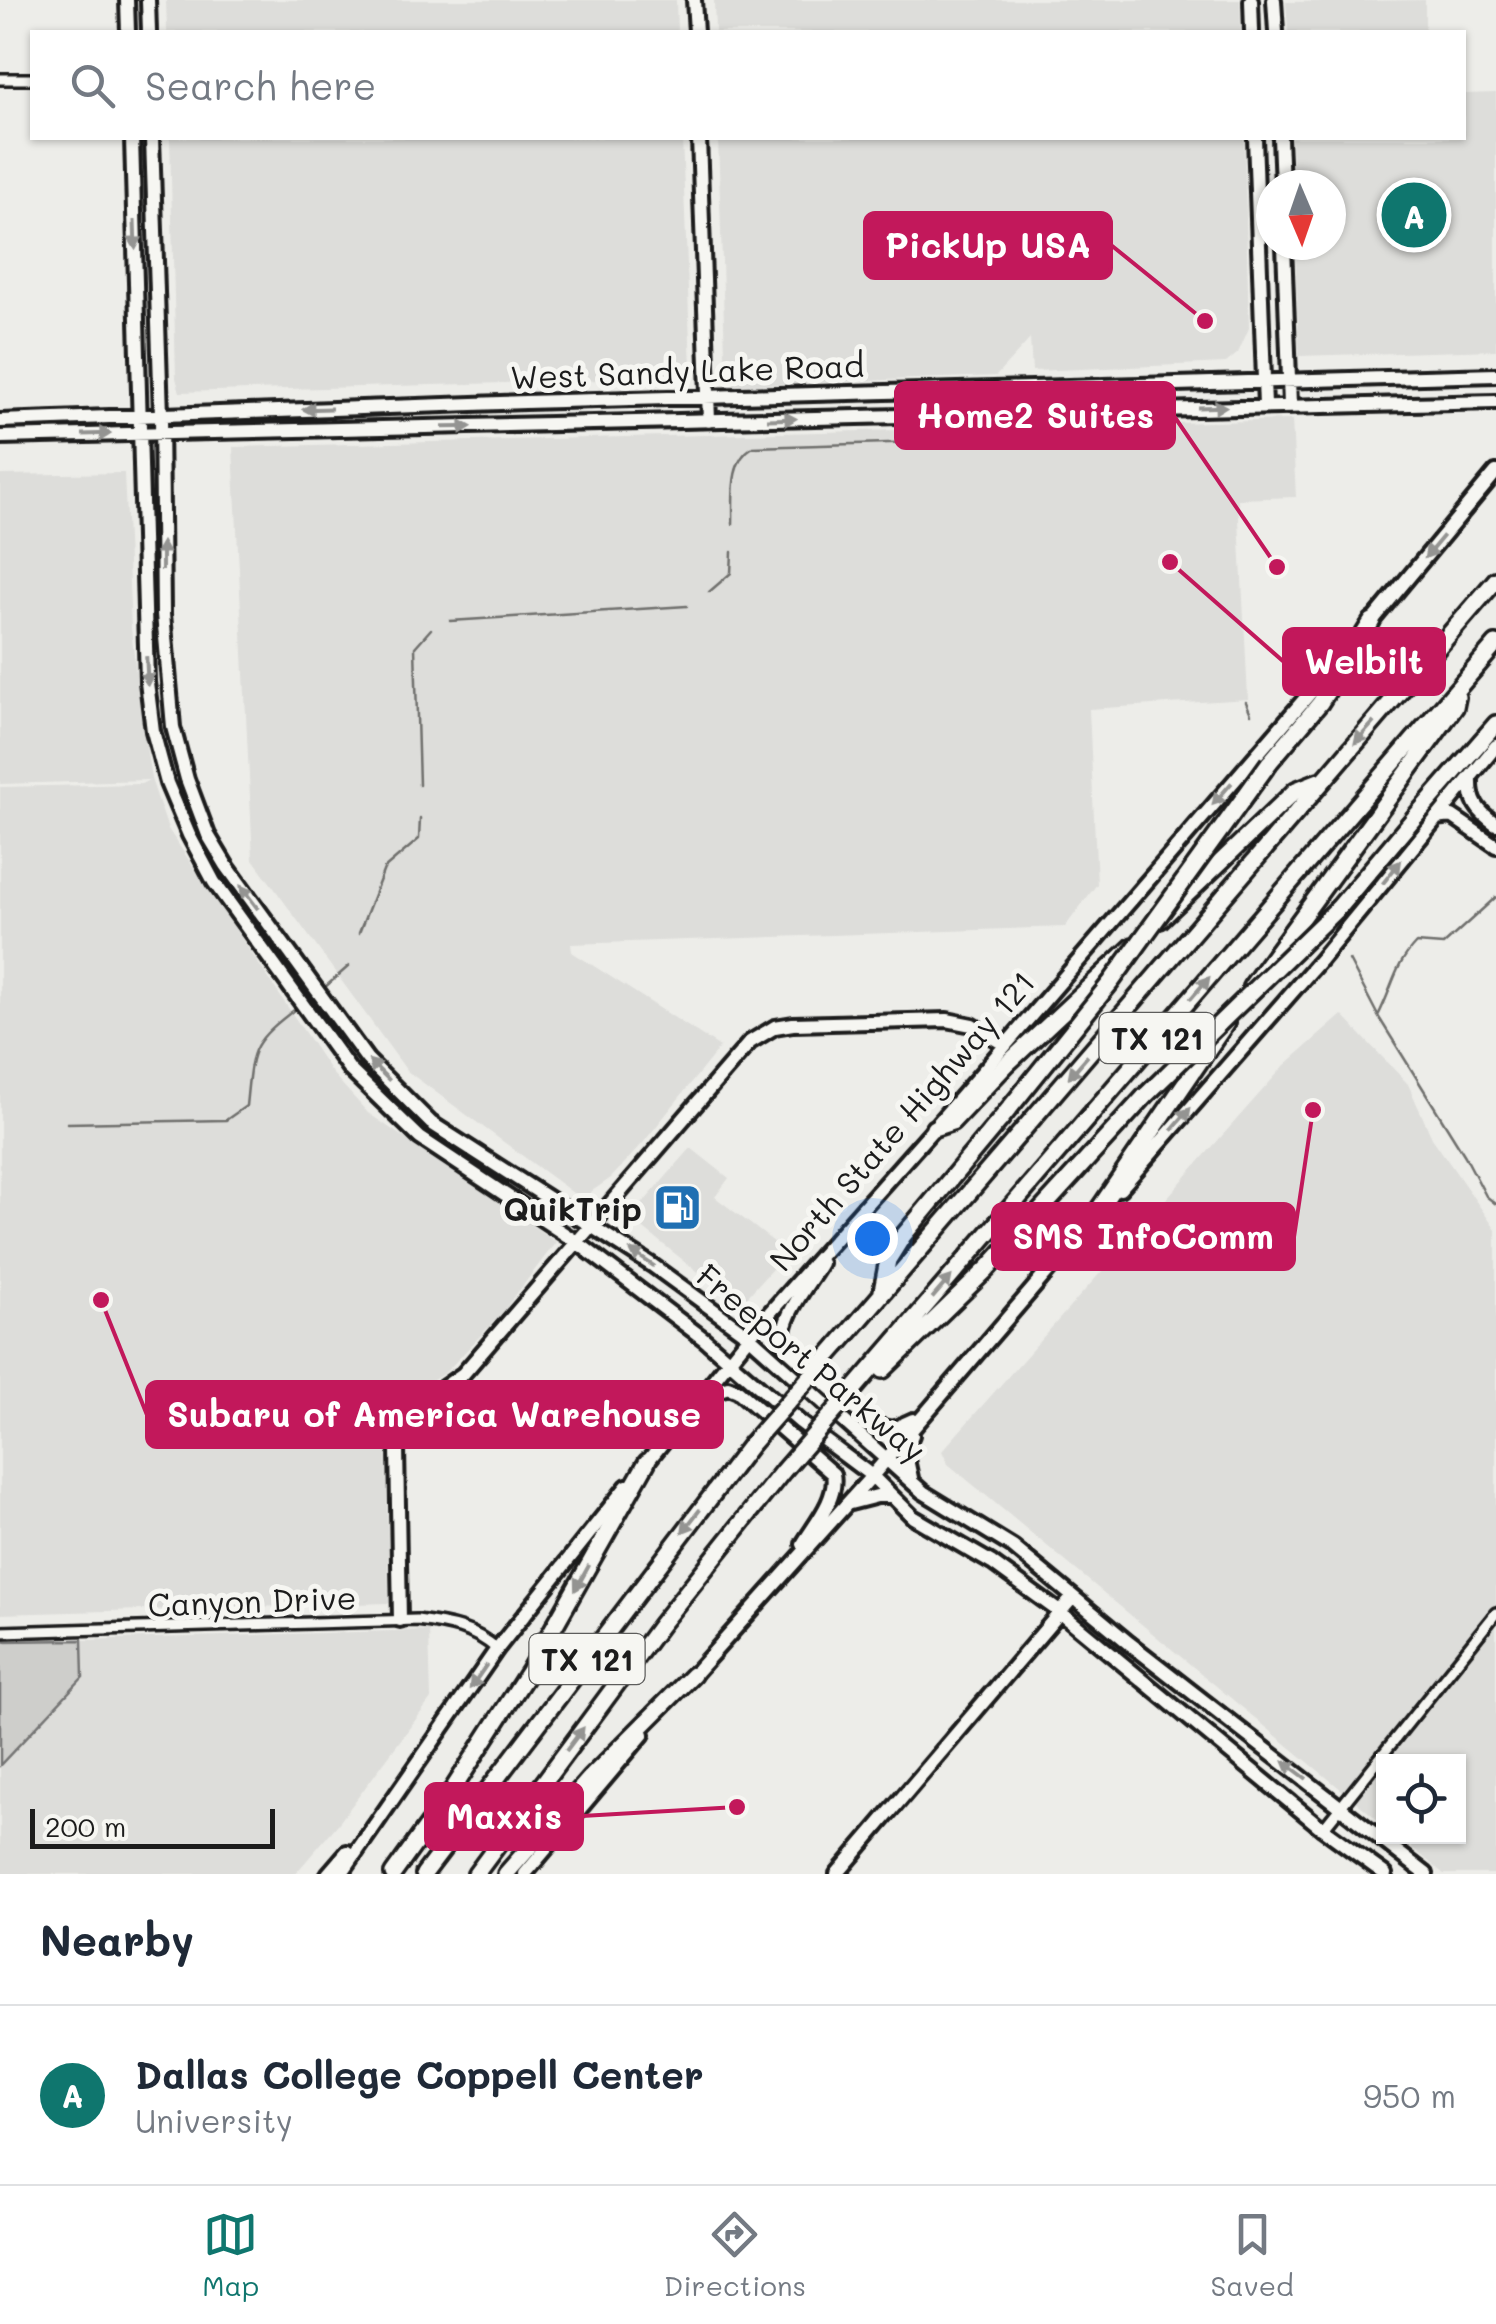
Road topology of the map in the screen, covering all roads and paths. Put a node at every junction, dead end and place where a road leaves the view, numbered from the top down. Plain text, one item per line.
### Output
1 (694, 0) edge
2 (1251, 0) edge
3 (1274, 0) edge
4 (128, 7) edge
5 (148, 7) edge
6 (696, 30) edge
7 (1252, 30) edge
8 (1276, 30) edge
9 (0, 79) edge
10 (30, 79) edge
11 (699, 140) edge
12 (1255, 140) edge
13 (1280, 140) edge
14 (153, 141) edge
15 (132, 142) edge
16 (1281, 170) edge
17 (1285, 260) edge
18 (136, 270) junction
19 (156, 270) junction
20 (1496, 376) edge
21 (1290, 381) junction
22 (1264, 382) junction
23 (1055, 388) junction
24 (708, 397) junction
25 (1496, 402) edge
26 (1469, 403) junction
27 (1290, 405) junction
28 (388, 406) junction
29 (1265, 406) junction
30 (1496, 410) edge
31 (1056, 412) junction
32 (161, 414) junction
33 (141, 416) junction
34 (0, 421) edge
35 (708, 421) junction
36 (392, 429) junction
37 (142, 433) junction
38 (162, 433) junction
39 (0, 437) edge
40 (1496, 472) edge
41 (1496, 580) edge
42 (144, 614) junction
43 (163, 614) junction
44 (1372, 621) junction
45 (1496, 644) edge
46 (1458, 688) junction
47 (1496, 724) edge
48 (1496, 746) edge
49 (1471, 776) junction
50 (1322, 780) junction
51 (1436, 818) junction
52 (1496, 824) edge
53 (1496, 846) edge
54 (1004, 1044) junction
55 (934, 1128) junction
56 (1090, 1222) junction
57 (592, 1224) junction
58 (838, 1236) junction
59 (578, 1243) junction
60 (881, 1295) junction
61 (770, 1313) junction
62 (724, 1318) junction
63 (749, 1336) junction
64 (704, 1338) junction
65 (730, 1359) junction
66 (714, 1380) junction
67 (852, 1392) junction
68 (700, 1396) junction
69 (923, 1414) junction
70 (887, 1457) junction
71 (646, 1462) junction
72 (872, 1476) junction
73 (911, 1480) junction
74 (892, 1496) junction
75 (847, 1504) junction
76 (790, 1568) junction
77 (1073, 1597) junction
78 (1061, 1612) junction
79 (1496, 1613) edge
80 (400, 1620) junction
81 (0, 1632) edge
82 (498, 1649) junction
83 (693, 1674) junction
84 (397, 1793) junction
85 (1342, 1806) junction
86 (1324, 1828) junction
87 (534, 1871) edge
88 (328, 1874) edge
89 (341, 1874) edge
90 (393, 1874) edge
91 (424, 1874) edge
92 (476, 1874) edge
93 (506, 1874) edge
94 (836, 1874) edge
95 (1386, 1874) edge
96 (1426, 1874) edge

1 - 6 main road
2 - 7 main road
3 - 8 main road
4 - 5 main road
9 - 10 street
11 - 24 main road
12 - 22 main road
13 - 16 main road
14 - 15 main road
14 - 19 main road
15 -> 18 main road
17 - 21 main road
18 - 19 main road
18 - 33 main road
19 - 32 main road
20 - 21 main road, West Sandy Lake Road
21 - 22 main road, West Sandy Lake Road
21 - 27 main road
22 - 23 main road, West Sandy Lake Road
22 - 29 main road
23 - 24 main road, West Sandy Lake Road
23 - 31 main road
24 - 28 main road, West Sandy Lake Road
24 - 35 main road
25 - 26 main road, West Sandy Lake Road
26 - 27 main road, West Sandy Lake Road
26 - 30 main road
27 - 29 main road, West Sandy Lake Road
28 -> 32 main road, West Sandy Lake Road
28 - 36 main road
31 -> 29 main road, West Sandy Lake Road
35 -> 31 main road, West Sandy Lake Road
32 - 33 main road, West Sandy Lake Road
32 - 38 main road, Freeport Parkway
33 - 34 main road, West Sandy Lake Road
33 - 37 main road, Freeport Parkway
36 -> 35 main road, West Sandy Lake Road
36 - 38 main road, West Sandy Lake Road
37 - 38 main road, West Sandy Lake Road
39 -> 37 main road, West Sandy Lake Road
37 - 42 main road, Freeport Parkway
43 -> 38 main road, Freeport Parkway
40 -> 44 main road, North State Highway 121
41 -> 50 highway, TX 121
42 - 43 main road
42 -> 59 main road, Freeport Parkway
57 -> 43 main road, Freeport Parkway
44 -> 54 main road, North State Highway 121
44 - 60 highway, bridge
45 - 46 highway, TX 121
46 - 56 highway
67 -> 46 highway, TX 121
47 - 67 highway, bridge
48 - 49 main road
49 - 51 main road
49 - 52 main road
50 - 55 highway
50 -> 60 highway, TX 121
51 - 53 main road
56 -> 51 main road
54 - 55 main road, North State Highway 121
54 - 57 main road
55 - 58 main road, North State Highway 121
56 - 69 main road
57 - 59 main road
62 -> 57 main road, Freeport Parkway
58 - 61 main road, North State Highway 121
58 - 69 main road
59 - 64 main road, Freeport Parkway
59 - 80 main road
60 -> 91 highway, TX 121, bridge
61 - 62 main road
61 - 63 main road, North State Highway 121
62 - 63 main road, Freeport Parkway
63 - 65 main road, North State Highway 121
63 - 70 main road, Freeport Parkway
64 - 65 main road, Freeport Parkway
64 - 66 main road
65 - 66 main road, North State Highway 121
65 - 72 main road, Freeport Parkway
66 - 68 main road, North State Highway 121
92 -> 67 highway, TX 121, bridge
68 - 71 main road, North State Highway 121
68 - 76 main road
69 - 70 main road
69 - 73 main road
70 - 72 main road
70 - 73 main road, Freeport Parkway
71 - 82 main road, North State Highway 121
71 -> 90 highway
72 - 74 main road, Freeport Parkway
72 - 75 main road
73 - 77 main road, Freeport Parkway
74 - 75 main road
74 - 78 main road, Freeport Parkway
75 - 76 main road
76 - 83 main road
77 - 78 main road
85 -> 77 main road, Freeport Parkway
78 - 86 main road, Freeport Parkway
78 - 94 main road
79 - 85 street
80 - 81 street, Canyon Drive
80 - 82 street, Canyon Drive
82 -> 84 main road, North State Highway 121
83 - 87 main road
83 - 93 highway
84 - 88 main road
84 - 89 main road, North State Highway 121
85 - 86 street
85 - 96 main road, Freeport Parkway
86 - 95 main road, Freeport Parkway

